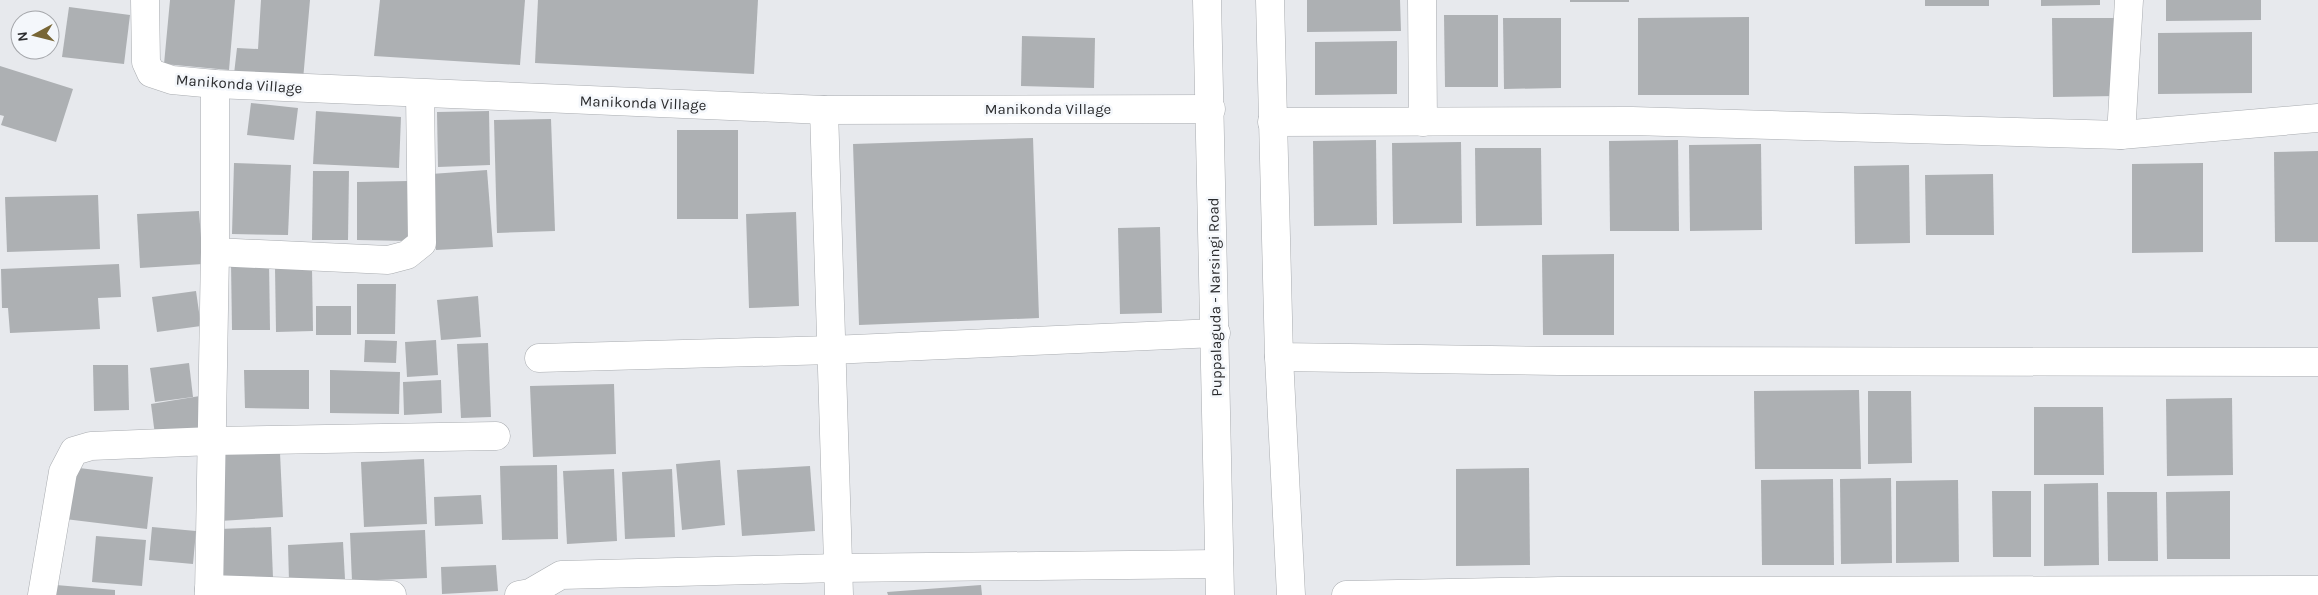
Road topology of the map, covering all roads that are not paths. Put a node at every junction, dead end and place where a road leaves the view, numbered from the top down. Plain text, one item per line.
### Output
1 (145, 0) edge
2 (1207, 0) edge
3 (1270, 0) edge
4 (1422, 0) edge
5 (2129, 0) edge
6 (215, 84) junction
7 (420, 94) junction
8 (1211, 109) junction
9 (824, 110) junction
10 (2318, 118) edge
11 (1272, 122) junction
12 (1423, 122) junction
13 (2121, 135) junction
14 (215, 252) junction
15 (1216, 333) junction
16 (832, 350) junction
17 (1279, 356) junction
18 (539, 358) dead end
19 (2318, 362) edge
20 (496, 436) dead end
21 (212, 441) junction
22 (1219, 564) junction
23 (838, 568) junction
24 (2318, 590) edge
25 (209, 592) edge
26 (42, 595) edge
27 (392, 595) edge
28 (519, 595) edge
29 (839, 595) edge
30 (1220, 595) edge
31 (1291, 595) edge
32 (1346, 595) edge

1 - 6 street, Manikonda Village
2 - 8 street, Puppalaguda - Narsingi Road
3 - 11 street
4 - 12 street
5 - 13 street
6 - 7 street, Manikonda Village
6 - 14 street
7 - 9 street, Manikonda Village
7 - 14 street
8 - 9 street, Manikonda Village
8 - 15 street, Puppalaguda - Narsingi Road
9 - 16 street
10 - 13 street
11 - 12 street
11 - 17 street
12 - 13 street
14 - 21 street
15 - 16 street
15 - 22 street, Puppalaguda - Narsingi Road
16 - 18 street
16 - 23 street
17 - 19 street
17 - 31 street
20 - 21 street
21 - 25 street
21 - 26 street
22 - 23 street
22 - 30 street, Puppalaguda - Narsingi Road
23 - 28 street
23 - 29 street
24 - 32 street
25 - 27 street

